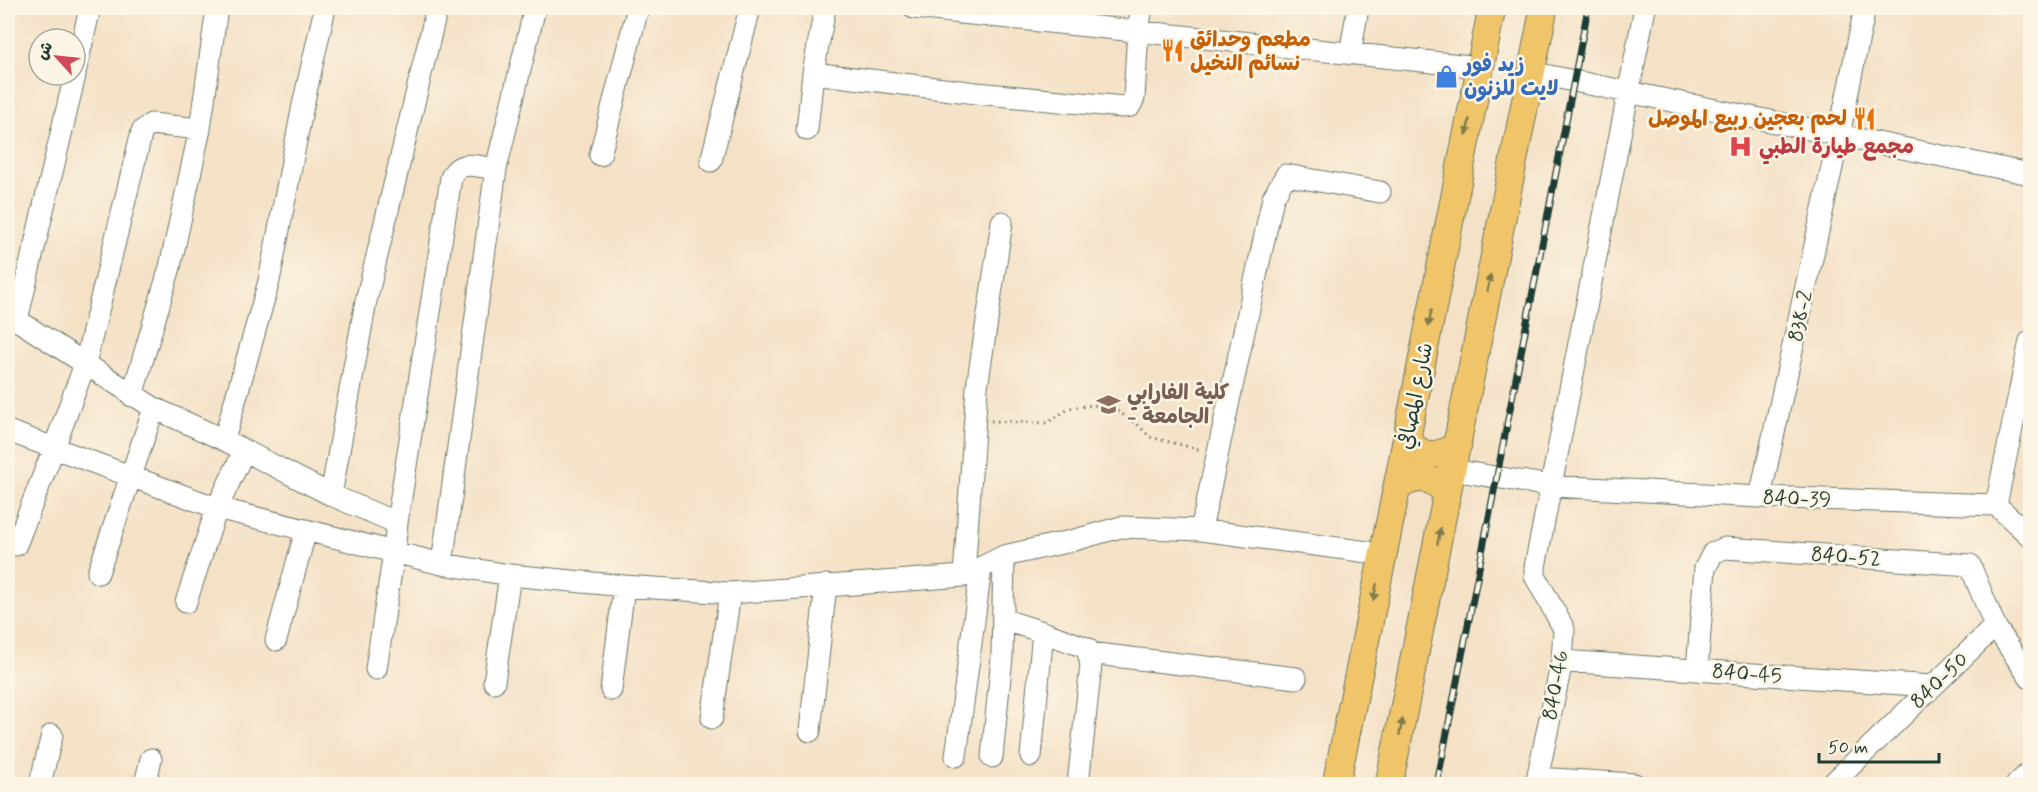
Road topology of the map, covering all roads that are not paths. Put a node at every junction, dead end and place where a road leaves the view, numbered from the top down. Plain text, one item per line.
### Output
1 (90, 8) edge
2 (217, 8) edge
3 (325, 8) edge
4 (437, 8) edge
5 (535, 8) edge
6 (638, 8) edge
7 (750, 8) edge
8 (825, 8) edge
9 (914, 8) edge
10 (1142, 8) edge
11 (1359, 8) edge
12 (1492, 8) edge
13 (1544, 8) edge
14 (1645, 8) edge
15 (1865, 8) edge
16 (86, 27) edge
17 (1138, 30) junction
18 (1350, 54) junction
19 (1480, 67) junction
20 (1530, 72) junction
21 (813, 73) junction
22 (72, 87) edge
23 (1628, 92) junction
24 (200, 129) junction
25 (807, 130) dead end
26 (1839, 135) junction
27 (600, 155) dead end
28 (711, 161) dead end
29 (495, 169) junction
30 (2031, 174) edge
31 (1380, 192) dead end
32 (1002, 222) dead end
33 (12, 321) edge
34 (2031, 341) edge
35 (85, 364) junction
36 (132, 396) junction
37 (154, 408) junction
38 (8, 431) edge
39 (1407, 436) junction
40 (224, 440) junction
41 (54, 448) junction
42 (244, 451) junction
43 (1453, 470) junction
44 (130, 476) junction
45 (1551, 486) junction
46 (1397, 488) junction
47 (331, 495) junction
48 (1760, 497) junction
49 (1996, 505) junction
50 (217, 507) junction
51 (397, 523) junction
52 (306, 530) junction
53 (1201, 530) junction
54 (2031, 536) edge
55 (16, 545) dead end
56 (394, 552) junction
57 (1383, 554) junction
58 (1004, 556) junction
59 (442, 564) junction
60 (973, 572) junction
61 (98, 573) dead end
62 (510, 575) junction
63 (826, 585) junction
64 (624, 586) junction
65 (730, 592) junction
66 (186, 602) dead end
67 (1004, 620) junction
68 (1995, 626) junction
69 (1042, 632) junction
70 (276, 640) dead end
71 (1089, 653) junction
72 (1562, 661) junction
73 (376, 669) dead end
74 (1697, 670) junction
75 (1296, 678) dead end
76 (2031, 678) edge
77 (494, 682) dead end
78 (1932, 686) junction
79 (611, 690) dead end
80 (712, 718) dead end
81 (810, 731) dead end
82 (52, 735) dead end
83 (956, 756) dead end
84 (1031, 756) dead end
85 (992, 757) dead end
86 (151, 759) dead end
87 (1537, 781) edge
88 (40, 784) edge
89 (145, 784) edge
90 (1078, 784) edge
91 (1336, 784) edge
92 (1389, 784) edge
93 (1634, 784) edge
94 (1832, 784) edge

1 - 16 street
2 - 24 street
3 - 40 street
4 - 47 street
5 - 29 street
6 - 27 street
7 - 28 street
8 - 21 street
9 - 17 street
10 - 17 street
11 - 18 street
12 - 19 main road, شارع المصافي
13 - 20 main road
14 - 23 street, 840-46
15 - 26 street, 838-2
17 - 18 street
17 - 21 street
18 - 19 street
19 -> 39 main road, شارع المصافي
20 - 23 street
43 -> 20 main road
21 - 25 street
22 - 33 street
23 - 26 street
23 - 45 street, 840-46
24 - 35 street
24 - 36 street
26 - 30 street
26 - 48 street, 838-2
29 - 51 street
29 - 59 street
31 - 53 street
32 - 60 street
33 - 35 street
34 - 49 street
35 - 36 street
35 - 41 street
36 - 37 street
37 - 40 street
37 - 44 street
38 - 41 street
39 - 43 main road
39 - 46 main road, شارع المصافي
40 - 42 street
41 - 44 street
41 - 55 street
42 - 47 street
42 - 50 street
43 - 45 street, 840-39
43 - 46 main road
92 -> 43 main road
44 - 50 street
44 - 61 street
45 - 48 street, 840-39
45 - 72 street, 840-46
46 - 57 main road, شارع المصافي
47 - 51 street
48 - 49 street, 840-39
49 - 54 street
50 - 52 street
50 - 66 street
51 - 56 street
52 - 56 street
52 - 70 street
53 - 57 street
53 - 58 street
56 - 59 street
56 - 73 street
57 -> 91 main road, شارع المصافي
58 - 60 street
58 - 67 street
59 - 62 street
60 - 63 street
60 - 83 street
62 - 64 street
62 - 77 street
63 - 65 street
63 - 81 street
64 - 65 street
64 - 79 street
65 - 80 street
67 - 69 street
67 - 85 street
68 - 74 street, 840-52
68 - 76 street, 840-52
68 - 78 street, 840-50
69 - 71 street
69 - 84 street
71 - 75 street
71 - 90 street
72 - 74 street, 840-45
72 - 87 street, 840-46
74 - 78 street, 840-45
78 - 94 street, 840-50
82 - 88 street
86 - 89 street
87 - 93 street

